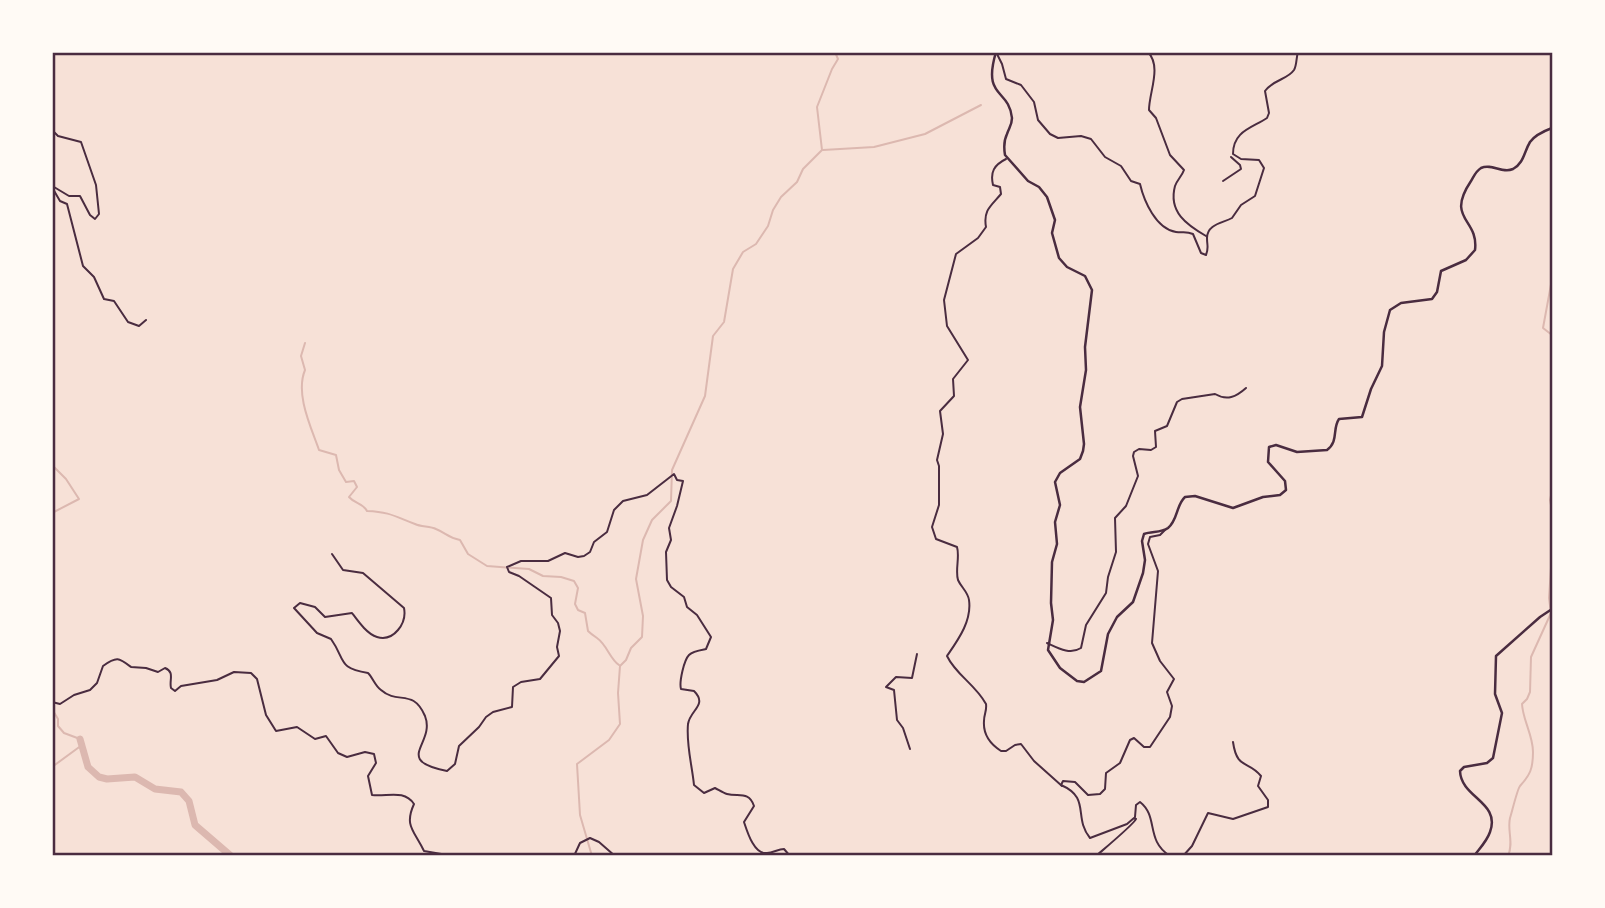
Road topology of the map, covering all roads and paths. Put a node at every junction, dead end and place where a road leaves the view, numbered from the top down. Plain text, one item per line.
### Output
1 (1148, 52) edge
2 (1298, 52) edge
3 (996, 53) edge
4 (1552, 128) edge
5 (52, 130) edge
6 (1231, 157) dead end
7 (1007, 158) junction
8 (1223, 180) dead end
9 (1207, 237) junction
10 (146, 320) dead end
11 (1246, 388) dead end
12 (1165, 530) junction
13 (332, 554) dead end
14 (1550, 610) edge
15 (1047, 643) junction
16 (917, 654) dead end
17 (52, 702) edge
18 (1233, 742) dead end
19 (909, 749) dead end
20 (1062, 786) junction
21 (1135, 818) junction
22 (453, 856) edge
23 (574, 856) edge
24 (615, 856) edge
25 (790, 856) edge
26 (1096, 856) edge
27 (1170, 856) edge
28 (1183, 856) edge
29 (1475, 856) edge

1 - 9 street
2 - 9 street
3 - 7 main road
3 - 9 street
4 - 12 main road
5 - 10 street
6 - 8 street
7 - 15 main road
7 - 20 street
11 - 15 street
12 - 15 main road
12 - 20 street
13 - 25 street
14 - 29 main road
16 - 19 street
17 - 22 street
18 - 28 street
20 - 21 street
21 - 26 street
21 - 27 street
23 - 24 street

